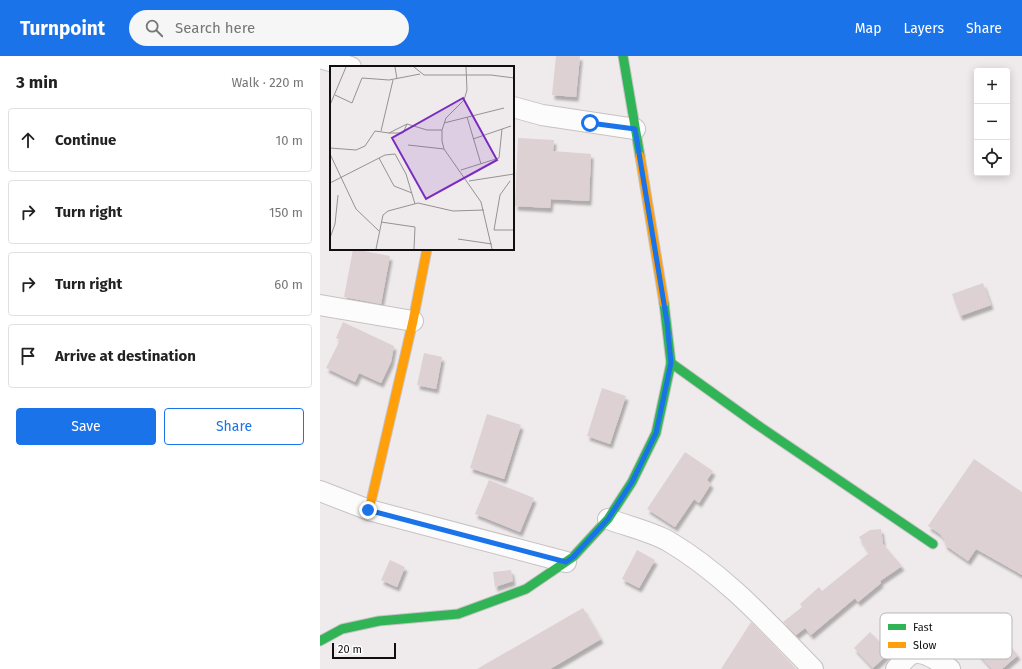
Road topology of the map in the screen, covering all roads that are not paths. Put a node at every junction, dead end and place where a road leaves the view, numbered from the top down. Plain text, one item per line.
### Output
1 (623, 56) edge
2 (320, 58) edge
3 (348, 66) edge
4 (514, 107) edge
5 (635, 129) junction
6 (427, 250) edge
7 (320, 305) edge
8 (413, 321) junction
9 (671, 363) junction
10 (320, 491) edge
11 (368, 510) junction
12 (608, 519) junction
13 (933, 544) dead end
14 (566, 562) junction
15 (320, 641) edge
16 (907, 659) edge
17 (935, 659) edge
18 (813, 669) edge
19 (896, 669) edge
20 (950, 669) edge

1 - 5 street
2 - 3 street
4 - 5 street
5 - 9 street
6 - 8 street
7 - 8 street
8 - 11 street
9 - 12 street
9 - 13 street
10 - 11 street
11 - 14 street
12 - 14 street
12 - 18 street
14 - 15 street
16 - 19 street
17 - 20 street

